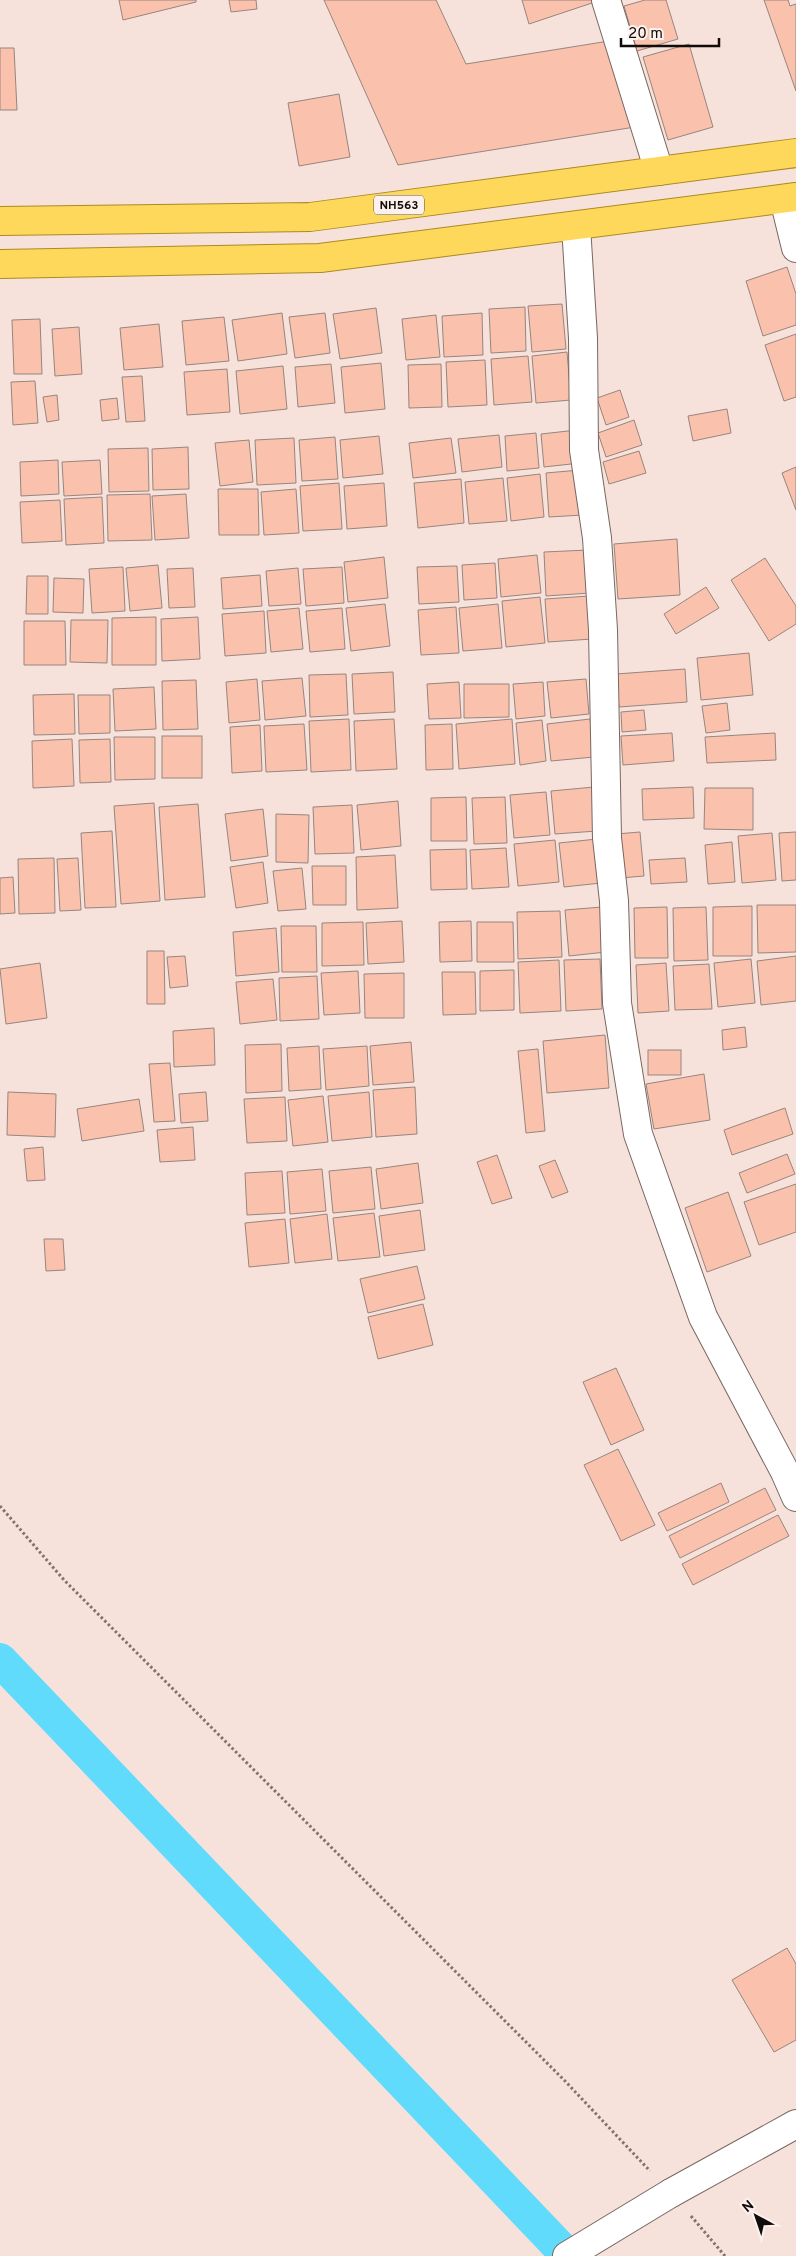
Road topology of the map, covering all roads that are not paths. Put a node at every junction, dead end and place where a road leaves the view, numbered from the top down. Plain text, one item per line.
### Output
1 (606, 0) edge
2 (796, 153) edge
3 (659, 171) junction
4 (790, 198) edge
5 (0, 221) edge
6 (576, 226) junction
7 (796, 248) edge
8 (0, 264) edge
9 (796, 1497) edge
10 (796, 2124) edge
11 (567, 2256) edge

1 - 3 street
2 - 3 highway, NH563
3 - 5 highway, NH563
4 - 6 highway
4 - 7 street
6 - 8 highway
6 - 9 street
10 - 11 street

